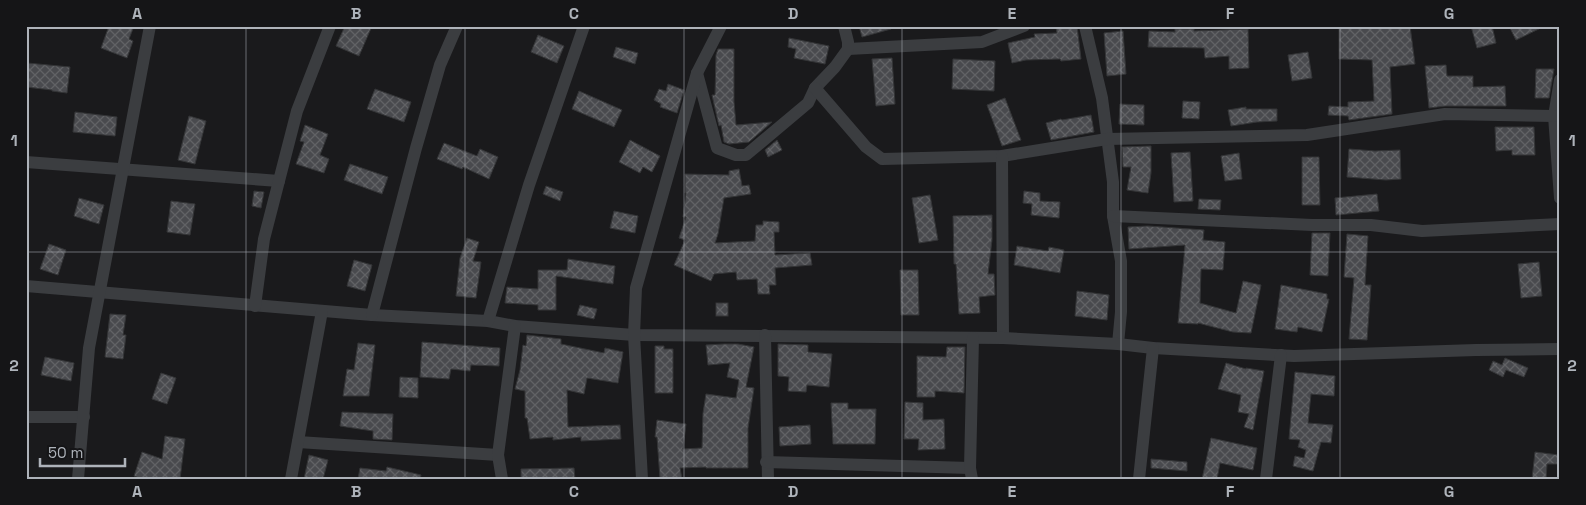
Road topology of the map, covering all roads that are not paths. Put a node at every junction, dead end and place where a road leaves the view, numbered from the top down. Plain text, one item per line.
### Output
1 (150, 26) edge
2 (330, 26) edge
3 (457, 26) edge
4 (584, 26) edge
5 (721, 26) edge
6 (844, 26) edge
7 (1024, 26) edge
8 (1085, 26) edge
9 (848, 49) junction
10 (696, 73) junction
11 (1560, 80) edge
12 (815, 88) junction
13 (1554, 116) junction
14 (1107, 139) junction
15 (1002, 156) junction
16 (26, 162) edge
17 (123, 168) junction
18 (279, 181) junction
19 (1560, 198) edge
20 (1113, 216) junction
21 (1560, 224) edge
22 (26, 286) edge
23 (99, 293) junction
24 (255, 306) junction
25 (322, 311) junction
26 (372, 316) junction
27 (488, 321) junction
28 (515, 326) junction
29 (634, 335) junction
30 (765, 335) junction
31 (973, 338) junction
32 (1003, 338) junction
33 (1118, 344) junction
34 (1153, 348) junction
35 (1560, 349) edge
36 (1281, 355) junction
37 (26, 416) edge
38 (84, 417) junction
39 (298, 442) junction
40 (498, 455) junction
41 (766, 462) junction
42 (971, 474) edge
43 (78, 479) edge
44 (291, 479) edge
45 (502, 479) edge
46 (642, 479) edge
47 (768, 479) edge
48 (1138, 479) edge
49 (1266, 479) edge

1 - 17 street
2 - 18 street
3 - 26 street
4 - 27 street
5 - 10 street
6 - 9 street
7 - 9 street
8 - 14 street
9 - 12 street
10 - 12 street
10 - 29 street
11 - 13 street
12 - 15 street
13 - 14 street
13 - 19 street
14 - 15 street
14 - 20 street
15 - 32 street
16 - 17 street
17 - 18 street
17 - 23 street
18 - 24 street
20 - 21 street
20 - 33 street
22 - 23 street
23 - 24 street
23 - 38 street
24 - 25 street
25 - 26 street
25 - 39 street
26 - 27 street
27 - 28 street
28 - 29 street
28 - 40 street
29 - 30 street
29 - 46 street
30 - 31 street
30 - 41 street
31 - 32 street
31 - 42 street
32 - 33 street
33 - 34 street
34 - 36 street
34 - 48 street
35 - 36 street
36 - 49 street
37 - 38 street
38 - 43 street
39 - 40 street
39 - 44 street
40 - 45 street
41 - 42 street
41 - 47 street

